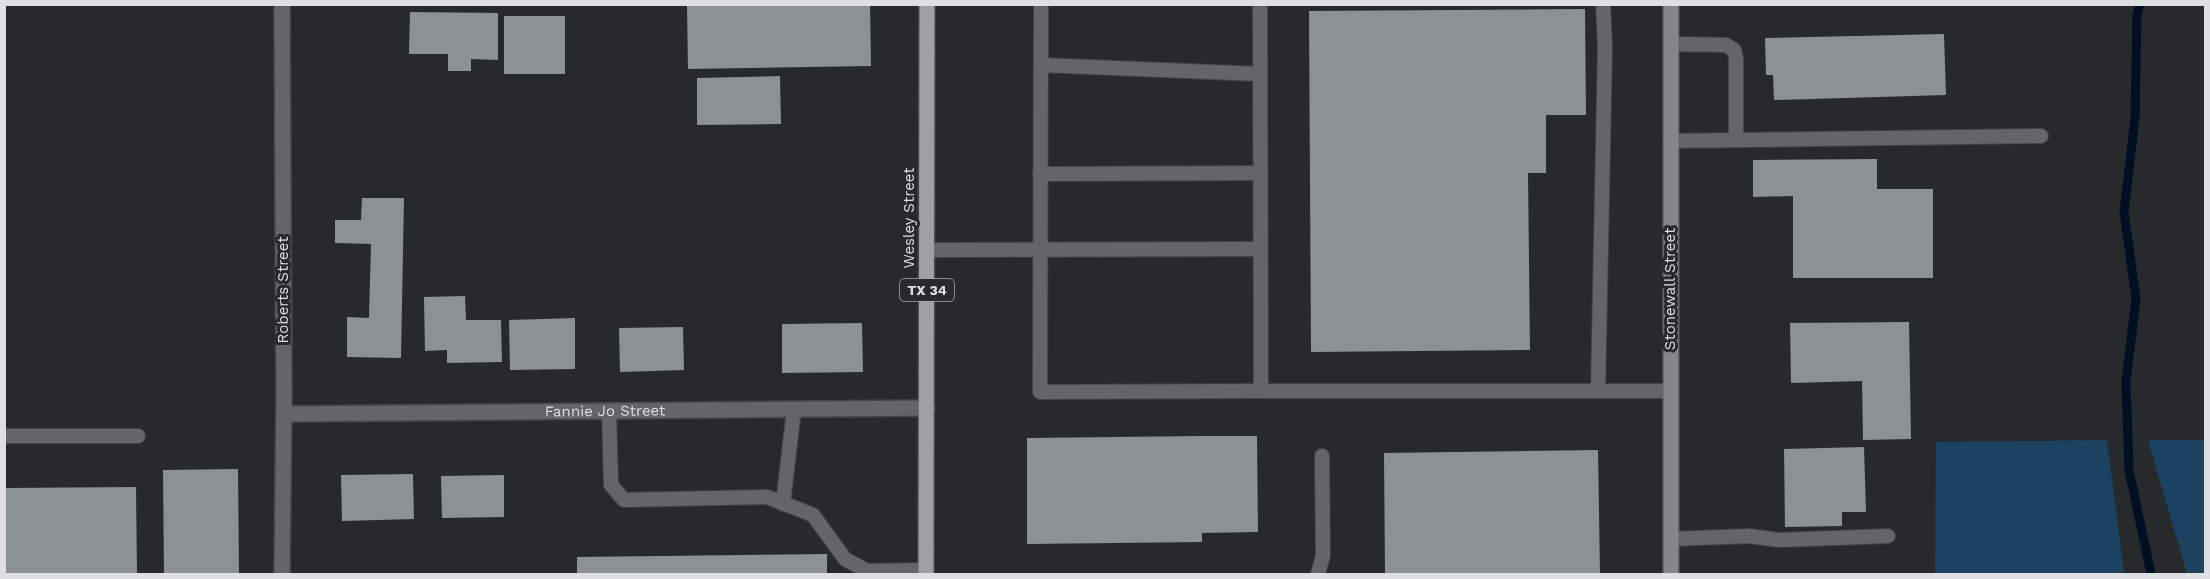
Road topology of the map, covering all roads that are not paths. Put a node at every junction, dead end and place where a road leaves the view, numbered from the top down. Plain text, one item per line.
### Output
1 (282, 4) edge
2 (927, 4) edge
3 (1041, 4) edge
4 (1260, 4) edge
5 (1603, 4) edge
6 (1671, 4) edge
7 (1671, 44) junction
8 (1041, 65) junction
9 (1260, 74) junction
10 (2041, 136) dead end
11 (1736, 140) junction
12 (1670, 141) junction
13 (1260, 172) junction
14 (1040, 174) junction
15 (1260, 249) junction
16 (927, 250) junction
17 (1040, 250) junction
18 (1599, 391) junction
19 (1671, 391) junction
20 (1261, 392) junction
21 (927, 408) junction
22 (794, 409) junction
23 (609, 411) junction
24 (284, 414) junction
25 (4, 436) edge
26 (138, 436) dead end
27 (1322, 456) dead end
28 (783, 504) junction
29 (1888, 536) dead end
30 (1671, 539) junction
31 (926, 572) edge
32 (282, 574) edge
33 (1318, 574) edge
34 (1671, 574) edge

1 - 24 street, Roberts Street
2 - 16 main road, Wesley Street / TX 34
3 - 8 lane
4 - 9 lane
5 - 18 lane
6 - 7 street, Stonewall Street
7 - 11 lane
7 - 12 street, Stonewall Street
8 - 9 lane
8 - 14 lane
9 - 13 lane
10 - 11 lane
11 - 12 lane
12 - 19 street, Stonewall Street
13 - 14 lane
13 - 15 lane
14 - 17 lane
15 - 17 lane
15 - 20 lane
16 - 17 lane
16 - 21 main road, Wesley Street / TX 34
17 - 20 lane
18 - 19 lane
18 - 20 lane
19 - 30 street, Stonewall Street
21 - 22 street, Fannie Jo Street
21 - 31 main road, Wesley Street / TX 34
22 - 23 street, Fannie Jo Street
22 - 28 lane
23 - 24 street, Fannie Jo Street
23 - 28 lane
24 - 32 street, Roberts Street
25 - 26 lane
27 - 33 lane
28 - 31 lane
29 - 30 lane
30 - 34 street, Stonewall Street

